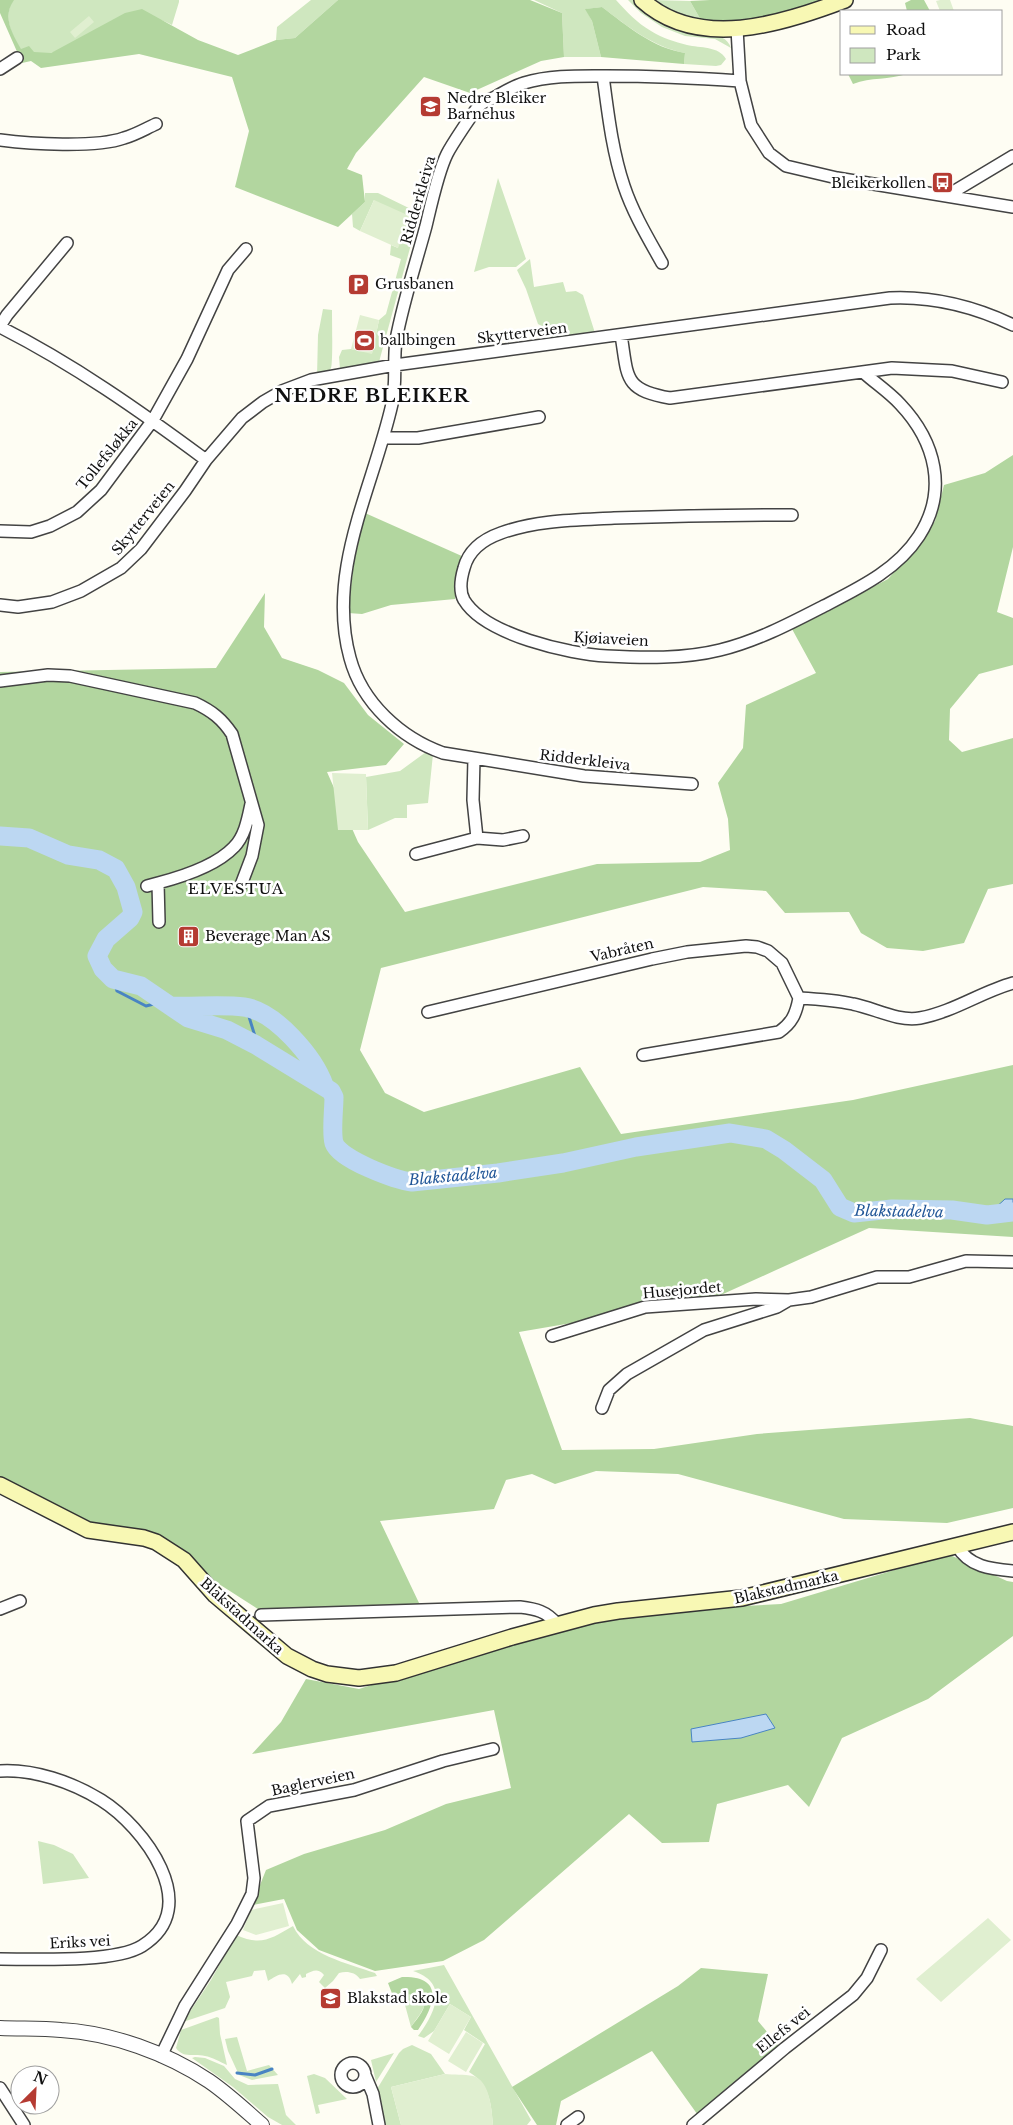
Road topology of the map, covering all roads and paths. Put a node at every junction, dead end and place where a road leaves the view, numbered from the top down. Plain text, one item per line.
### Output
1 (642, 0) edge
2 (845, 0) edge
3 (736, 29) junction
4 (17, 58) dead end
5 (0, 69) edge
6 (602, 76) junction
7 (740, 81) junction
8 (156, 124) dead end
9 (0, 140) edge
10 (1013, 156) edge
11 (948, 195) junction
12 (1013, 207) edge
13 (66, 243) dead end
14 (246, 249) dead end
15 (662, 263) dead end
16 (1013, 325) edge
17 (0, 326) edge
18 (621, 335) junction
19 (395, 365) junction
20 (863, 372) junction
21 (1002, 382) dead end
22 (539, 417) dead end
23 (153, 420) junction
24 (384, 438) junction
25 (206, 460) junction
26 (792, 515) dead end
27 (0, 531) edge
28 (0, 605) edge
29 (0, 681) edge
30 (474, 758) junction
31 (692, 784) dead end
32 (252, 802) junction
33 (523, 836) dead end
34 (478, 838) junction
35 (416, 854) dead end
36 (241, 885) dead end
37 (159, 922) dead end
38 (1013, 983) edge
39 (800, 998) junction
40 (428, 1012) dead end
41 (643, 1055) dead end
42 (1013, 1262) edge
43 (789, 1300) junction
44 (552, 1336) dead end
45 (602, 1408) dead end
46 (0, 1485) edge
47 (1013, 1532) edge
48 (957, 1546) junction
49 (1013, 1571) edge
50 (20, 1601) dead end
51 (0, 1609) edge
52 (261, 1615) dead end
53 (557, 1624) junction
54 (493, 1749) dead end
55 (0, 1771) edge
56 (881, 1950) dead end
57 (0, 1959) edge
58 (0, 2028) edge
59 (161, 2056) junction
60 (365, 2076) dead end
61 (0, 2088) edge
62 (578, 2117) dead end
63 (24, 2125) edge
64 (262, 2125) edge
65 (379, 2125) edge
66 (567, 2125) edge
67 (693, 2125) edge

1 - 3 main road
2 - 3 main road
3 - 7 street
4 - 5 street
6 - 7 street, Ridderkleiva
6 - 15 street
6 - 19 street, Ridderkleiva
7 - 11 street
8 - 9 street
10 - 11 street
11 - 12 street
13 - 17 street, Tollefsløkka
14 - 23 street, Tollefsløkka
16 - 18 street, Skytterveien
17 - 23 street, Tollefsløkka
18 - 19 street, Skytterveien
18 - 20 street
19 - 24 street, Ridderkleiva
19 - 25 street, Skytterveien
20 - 21 street
20 - 26 street, Kjøiaveien
22 - 24 street
23 - 25 street, Tollefsløkka
23 - 27 street, Tollefsløkka
24 - 30 street, Ridderkleiva
25 - 28 street, Skytterveien
29 - 32 street
30 - 31 street, Ridderkleiva
30 - 34 street
32 - 36 street
32 - 37 street
33 - 34 street
34 - 35 street
38 - 39 street
39 - 40 street, Vabråten
39 - 41 street
42 - 43 street, Husejordet
43 - 44 street, Husejordet
43 - 45 street, Husejordet
46 - 53 main road, Blakstadmarka
47 - 48 main road, Blakstadmarka
48 - 49 street
48 - 53 main road, Blakstadmarka
50 - 51 street
52 - 53 street, Blakstadmarka
54 - 59 street, Baglerveien
55 - 57 street, Eriks vei
56 - 67 street, Ellefs vei
58 - 59 street
59 - 64 street
60 - 65 street
61 - 63 street
62 - 66 street

